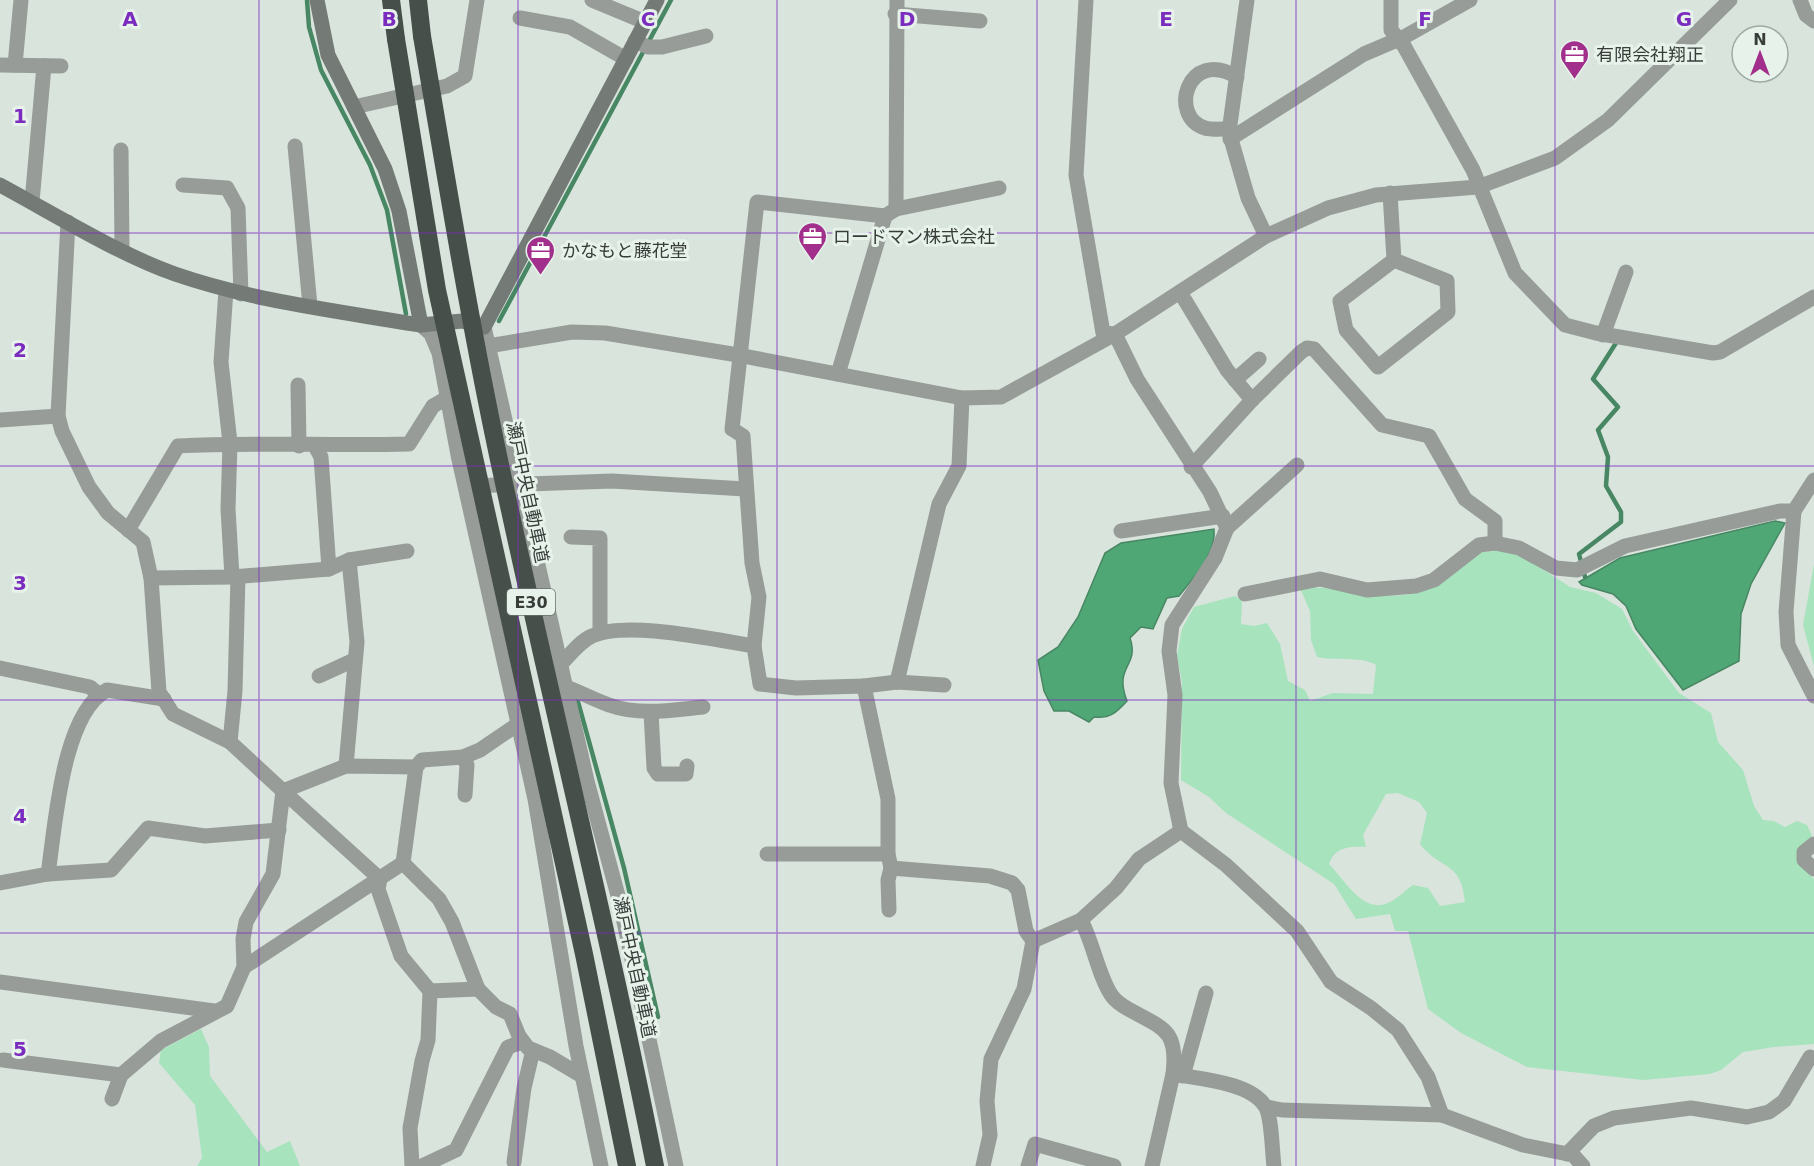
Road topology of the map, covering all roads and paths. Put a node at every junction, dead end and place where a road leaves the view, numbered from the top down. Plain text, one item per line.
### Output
1 (21, 0) edge
2 (317, 0) edge
3 (391, 0) edge
4 (418, 0) edge
5 (477, 0) edge
6 (592, 0) edge
7 (657, 0) edge
8 (1086, 0) edge
9 (1247, 0) edge
10 (1391, 0) edge
11 (1470, 0) edge
12 (1730, 0) edge
13 (1800, 0) edge
14 (896, 7) edge
15 (520, 18) dead end
16 (980, 21) dead end
17 (1814, 21) edge
18 (645, 22) junction
19 (706, 36) dead end
20 (1398, 40) junction
21 (642, 44) junction
22 (626, 59) junction
23 (7, 65) edge
24 (44, 66) junction
25 (61, 66) dead end
26 (1237, 77) junction
27 (354, 107) junction
28 (1229, 134) junction
29 (295, 146) dead end
30 (121, 150) dead end
31 (0, 185) edge
32 (183, 185) dead end
33 (1478, 187) junction
34 (999, 188) dead end
35 (1390, 194) junction
36 (32, 202) junction
37 (891, 213) junction
38 (68, 222) junction
39 (1266, 236) junction
40 (122, 249) junction
41 (1394, 260) junction
42 (1626, 272) dead end
43 (234, 292) junction
44 (1180, 292) junction
45 (1814, 297) edge
46 (310, 306) junction
47 (421, 325) junction
48 (484, 327) junction
49 (1604, 330) junction
50 (1115, 334) junction
51 (488, 346) junction
52 (738, 354) junction
53 (1259, 359) dead end
54 (838, 374) junction
55 (1235, 380) junction
56 (298, 385) dead end
57 (447, 398) junction
58 (962, 398) junction
59 (1252, 400) junction
60 (58, 416) junction
61 (0, 420) edge
62 (230, 443) junction
63 (307, 446) junction
64 (1297, 465) dead end
65 (1191, 467) junction
66 (1814, 480) edge
67 (520, 484) junction
68 (465, 486) junction
69 (745, 489) junction
70 (1794, 511) junction
71 (1225, 522) junction
72 (128, 530) junction
73 (1121, 531) dead end
74 (571, 537) dead end
75 (1495, 543) junction
76 (407, 551) dead end
77 (349, 560) junction
78 (329, 569) junction
79 (235, 576) junction
80 (151, 578) junction
81 (1245, 594) dead end
82 (600, 633) junction
83 (754, 646) junction
84 (354, 660) junction
85 (561, 664) junction
86 (0, 668) edge
87 (319, 676) dead end
88 (897, 682) junction
89 (944, 685) dead end
90 (864, 686) junction
91 (566, 687) junction
92 (98, 694) junction
93 (1814, 696) edge
94 (164, 699) junction
95 (703, 707) dead end
96 (651, 712) junction
97 (518, 724) junction
98 (230, 742) junction
99 (463, 756) junction
100 (346, 766) junction
101 (687, 766) dead end
102 (416, 767) junction
103 (283, 791) junction
104 (465, 795) dead end
105 (279, 830) junction
106 (1181, 831) junction
107 (1814, 844) edge
108 (767, 854) dead end
109 (889, 861) junction
110 (403, 863) junction
111 (1814, 869) edge
112 (48, 874) junction
113 (380, 879) junction
114 (0, 883) edge
115 (889, 910) dead end
116 (1081, 920) junction
117 (1033, 941) junction
118 (244, 967) junction
119 (0, 982) edge
120 (478, 989) junction
121 (430, 991) junction
122 (1206, 993) dead end
123 (214, 1011) junction
124 (528, 1046) junction
125 (1810, 1058) dead end
126 (3, 1060) dead end
127 (121, 1075) junction
128 (1178, 1075) junction
129 (582, 1076) junction
130 (112, 1098) dead end
131 (1266, 1107) junction
132 (1442, 1115) junction
133 (1560, 1158) edge
134 (514, 1162) dead end
135 (412, 1166) edge
136 (422, 1166) edge
137 (601, 1166) edge
138 (627, 1166) edge
139 (655, 1166) edge
140 (676, 1166) edge
141 (983, 1166) edge
142 (1028, 1166) edge
143 (1114, 1166) edge
144 (1152, 1166) edge
145 (1274, 1166) edge
146 (1583, 1166) edge

1 - 23 street
2 - 27 street
3 - 138 highway, E30, bridge
4 - 139 highway, 瀬戸中央自動車道 / E30, bridge
5 - 27 street
6 - 18 street
7 - 18 street
8 - 50 street
9 - 26 street
10 - 20 street
11 - 20 street
12 - 33 street
13 - 17 street
14 - 16 street
14 - 37 street
15 - 22 street
18 - 21 street
19 - 21 street
20 - 28 street
20 - 33 street
21 - 22 street
22 - 48 street
23 - 24 street
24 - 25 street
24 - 36 street
26 - 28 street
26 - 28 street
27 - 47 street
28 - 39 street
29 - 46 street
30 - 40 street
31 - 36 street
32 - 43 street
33 - 35 street
33 - 49 street
34 - 37 street
35 - 39 street
35 - 41 street
36 - 38 street
37 - 52 street
37 - 54 street
38 - 40 street
38 - 60 street
39 - 44 street
40 - 43 street
41 - 41 street
42 - 49 street
43 - 46 street
43 - 62 street
44 - 50 street
44 - 55 street
45 - 49 street
46 - 47 street
47 - 48 street
47 - 57 street
48 - 51 street
50 - 58 street
50 - 65 street
51 - 52 street
51 - 67 street
52 - 54 street
52 - 69 street
53 - 55 street
54 - 58 street
55 - 59 street
56 - 63 street
57 - 63 street
57 - 68 street
58 - 88 street
59 - 65 street
59 - 75 street
60 - 61 street
60 - 72 street
62 - 63 street
62 - 72 street
62 - 79 street
63 - 78 street
64 - 71 street
65 - 71 street
66 - 70 street
67 - 68 street
67 - 69 street
67 - 85 street
68 - 97 street
69 - 83 street
70 - 75 street
70 - 93 street
71 - 73 street
71 - 106 street
72 - 80 street
74 - 82 street
75 - 81 street
76 - 77 street
77 - 78 street
77 - 84 street
78 - 79 street
79 - 80 street
79 - 98 street
80 - 94 street
82 - 83 street
82 - 85 street
83 - 90 street
84 - 87 street
84 - 100 street
85 - 91 street
86 - 92 street
88 - 89 street
88 - 90 street
90 - 109 street
91 - 96 street
91 - 140 street
92 - 94 street
92 - 112 street
94 - 98 street
95 - 96 street
96 - 101 street
97 - 99 street
97 - 129 street
98 - 103 street
99 - 102 street
99 - 104 street
100 - 102 street
100 - 103 street
102 - 110 street
103 - 105 street
103 - 113 street
105 - 112 street
105 - 118 street
106 - 116 street
106 - 132 street
107 - 111 street
108 - 109 street
109 - 115 street
109 - 117 street
110 - 113 street
110 - 120 street
112 - 114 street
113 - 118 street
113 - 121 street
116 - 117 street
116 - 128 street
117 - 141 street
118 - 123 street
119 - 123 street
120 - 121 street
120 - 124 street
121 - 135 street
122 - 128 street
123 - 127 street
124 - 129 street
124 - 134 street
124 - 136 street
125 - 133 street
126 - 127 street
127 - 130 street
128 - 131 street
128 - 144 street
129 - 137 street
131 - 132 street
131 - 145 street
132 - 133 street
133 - 146 street
142 - 143 street

